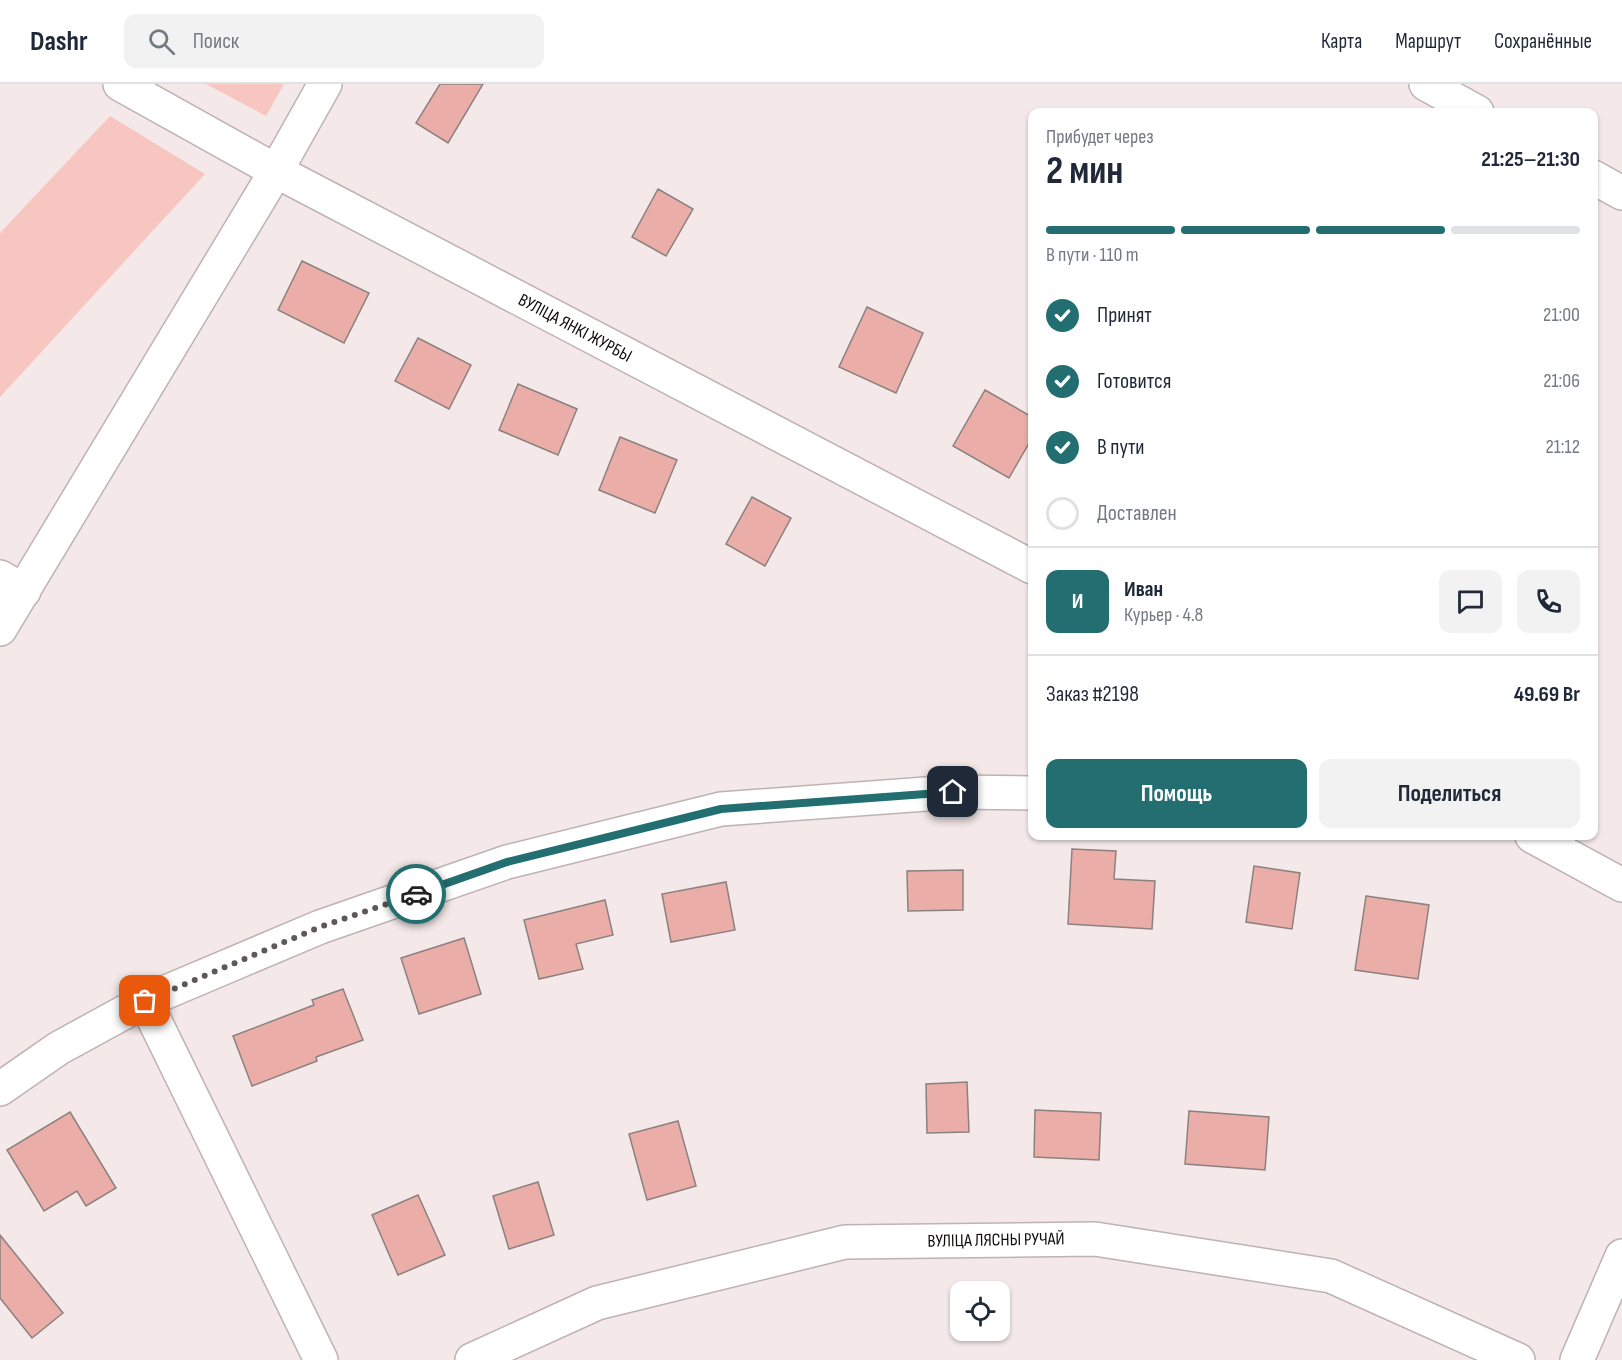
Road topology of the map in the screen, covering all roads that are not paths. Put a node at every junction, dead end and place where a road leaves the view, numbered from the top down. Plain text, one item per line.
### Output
1 (120, 84) edge
2 (325, 84) edge
3 (1426, 84) edge
4 (1470, 108) edge
5 (276, 171) junction
6 (1598, 180) edge
7 (1622, 193) edge
8 (1028, 565) edge
9 (12, 584) edge
10 (0, 629) edge
11 (1028, 793) edge
12 (1539, 840) edge
13 (1622, 885) edge
14 (145, 1001) junction
15 (0, 1089) edge
16 (1622, 1256) edge
17 (321, 1360) edge
18 (472, 1360) edge
19 (1518, 1360) edge
20 (1577, 1360) edge

1 - 5 street, ВУЛІЦА ЯНКІ ЖУРБЫ
2 - 5 street
3 - 4 street
5 - 8 street, ВУЛІЦА ЯНКІ ЖУРБЫ
5 - 9 street
6 - 7 street
9 - 10 street
11 - 14 street
12 - 13 street
14 - 15 street
14 - 17 street
16 - 20 street
18 - 19 street, ВУЛІЦА ЛЯСНЫ РУЧАЙ

